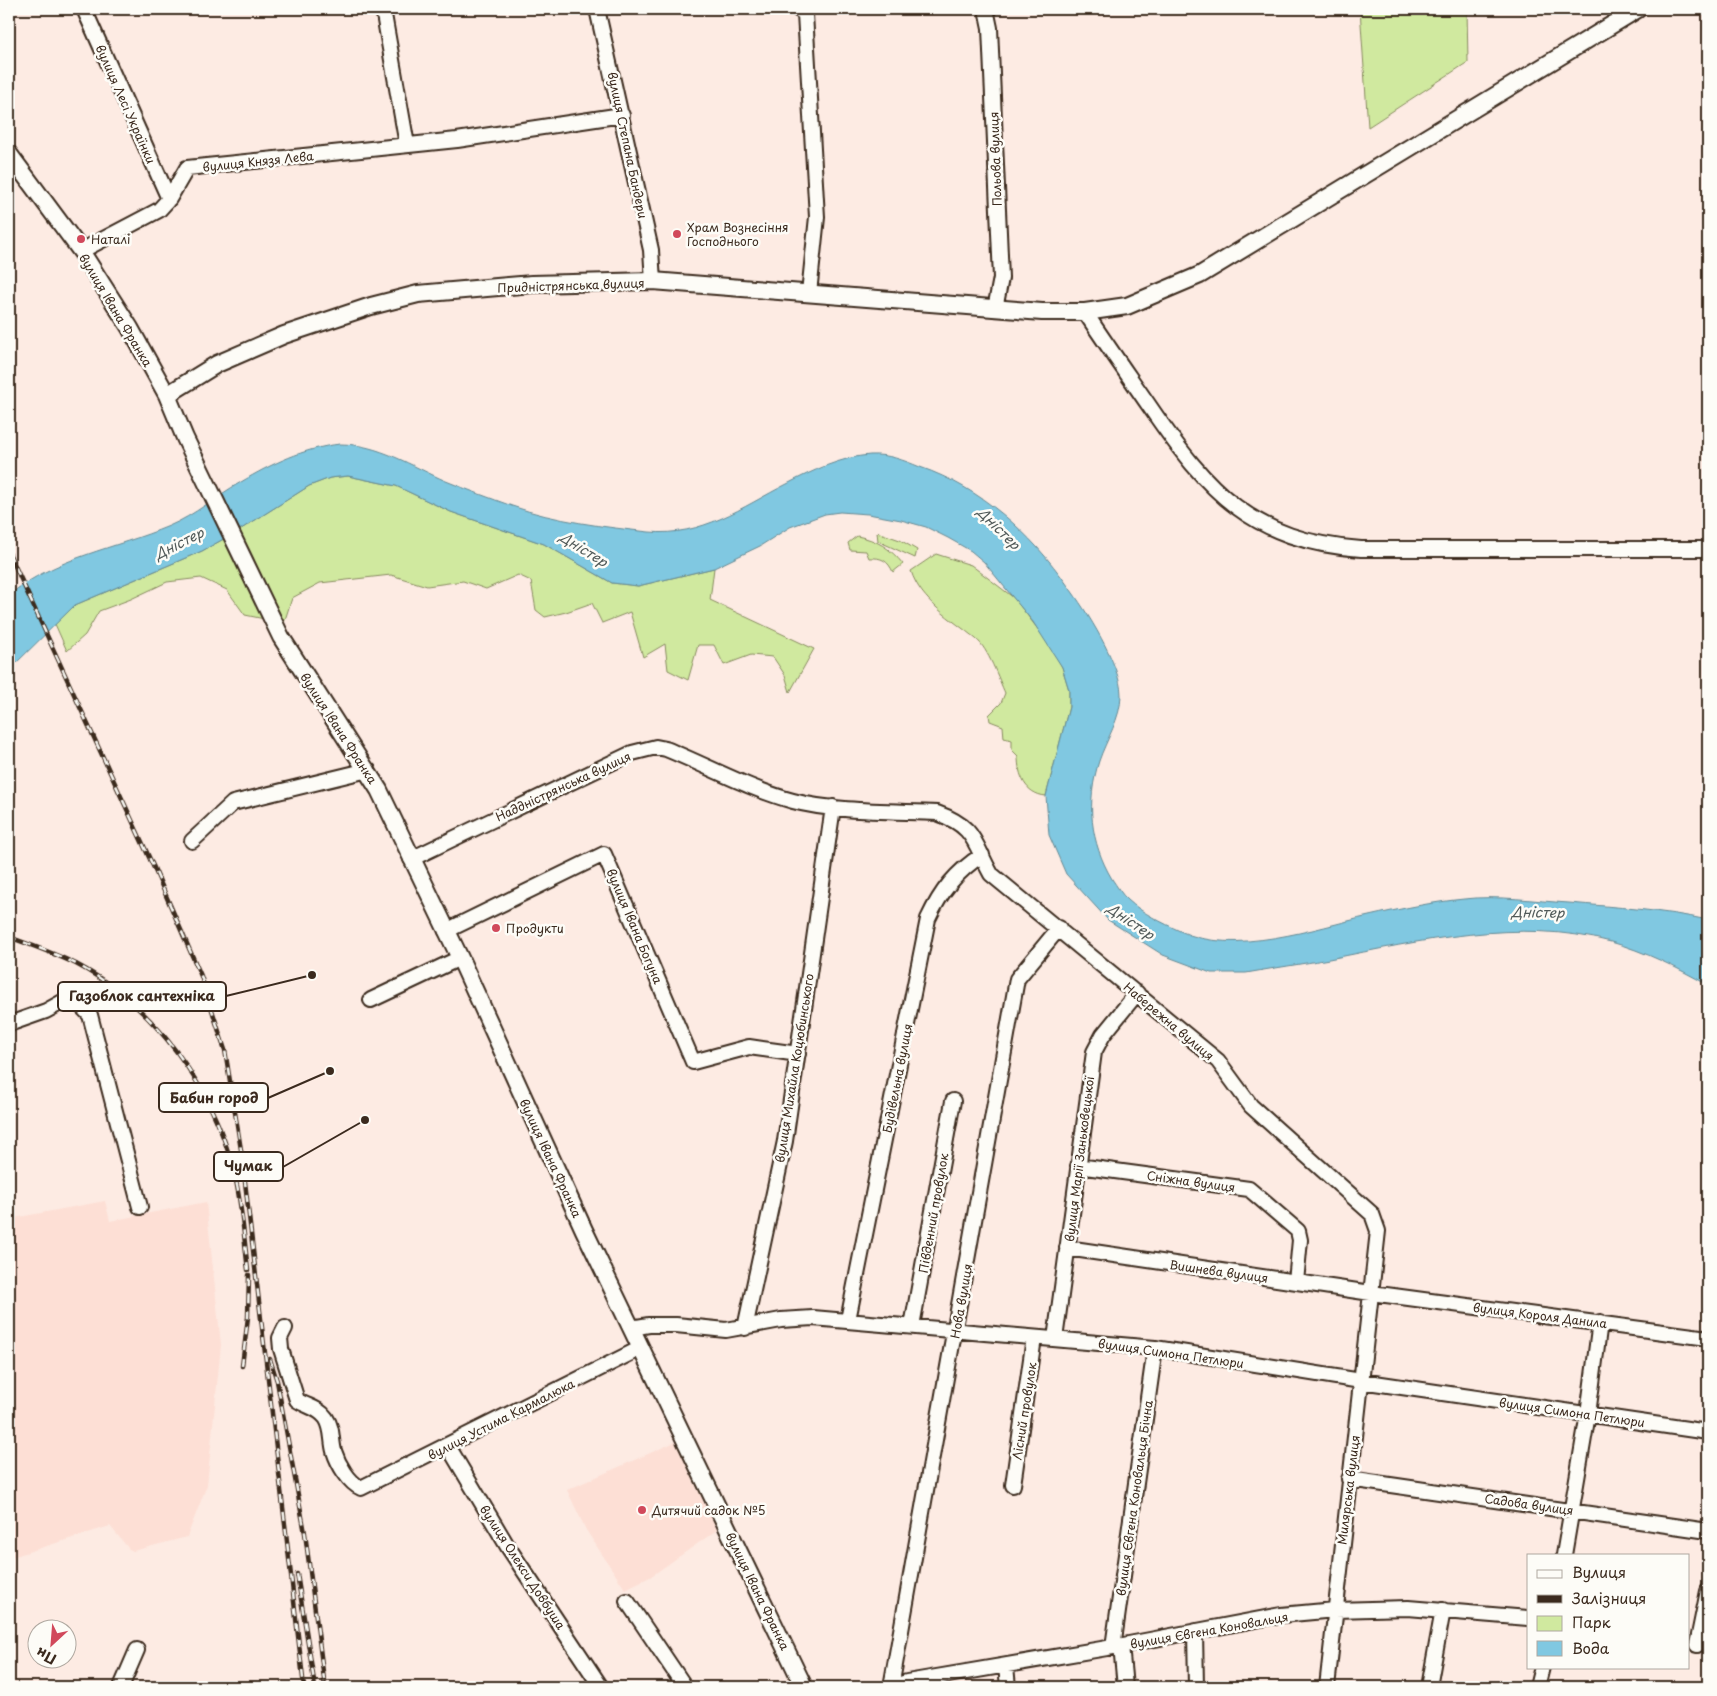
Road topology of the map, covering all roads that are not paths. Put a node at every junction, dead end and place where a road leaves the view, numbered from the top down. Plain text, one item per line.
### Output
1 (84, 9) edge
2 (383, 9) edge
3 (597, 9) edge
4 (798, 9) edge
5 (986, 9) edge
6 (1638, 9) edge
7 (622, 115) junction
8 (406, 145) junction
9 (9, 154) edge
10 (169, 199) junction
11 (81, 251) junction
12 (653, 281) junction
13 (808, 293) junction
14 (995, 309) junction
15 (1085, 312) junction
16 (167, 395) junction
17 (1708, 549) edge
18 (368, 770) junction
19 (833, 807) junction
20 (974, 837) joint
21 (192, 841) dead end
22 (982, 855) junction
23 (411, 859) junction
24 (1059, 928) junction
25 (446, 931) junction
26 (460, 958) junction
27 (1137, 993) junction
28 (371, 1000) dead end
29 (9, 1024) edge
30 (798, 1054) junction
31 (953, 1101) dead end
32 (1078, 1166) junction
33 (140, 1207) dead end
34 (1068, 1248) junction
35 (1296, 1282) junction
36 (1371, 1293) junction
37 (848, 1320) junction
38 (1600, 1322) junction
39 (912, 1326) junction
40 (285, 1328) dead end
41 (631, 1328) junction
42 (745, 1328) junction
43 (956, 1332) junction
44 (1034, 1338) junction
45 (1708, 1338) edge
46 (1055, 1339) junction
47 (641, 1348) junction
48 (1155, 1348) junction
49 (1361, 1382) junction
50 (1588, 1414) junction
51 (1708, 1432) edge
52 (448, 1446) junction
53 (1348, 1479) junction
54 (1012, 1484) dead end
55 (1571, 1510) junction
56 (1708, 1531) edge
57 (1564, 1554) edge
58 (1708, 1591) edge
59 (627, 1601) dead end
60 (1335, 1610) junction
61 (1443, 1610) junction
62 (1527, 1618) edge
63 (1196, 1630) junction
64 (1698, 1645) edge
65 (1117, 1646) junction
66 (137, 1650) dead end
67 (1006, 1666) junction
68 (1542, 1668) edge
69 (121, 1687) edge
70 (602, 1687) edge
71 (685, 1687) edge
72 (804, 1687) edge
73 (892, 1687) edge
74 (1008, 1687) edge
75 (1124, 1687) edge
76 (1196, 1687) edge
77 (1327, 1687) edge
78 (1429, 1687) edge
79 (1537, 1687) edge

1 - 10 street, вулиця Лесі Українки
2 - 8 street
3 - 7 street, вулиця Степана Бандери
4 - 13 street
5 - 14 street, Польова вулиця
6 - 15 main road, Придністрянська вулиця
7 - 8 street, вулиця Князя Лева
7 - 12 street, вулиця Степана Бандери
8 - 10 street, вулиця Князя Лева
9 - 11 main road, вулиця Івана Франка
10 - 11 street, вулиця Князя Лева
11 - 16 main road, вулиця Івана Франка
12 - 13 main road, Придністрянська вулиця
12 - 16 main road, Придністрянська вулиця
13 - 14 main road, Придністрянська вулиця
14 - 15 main road, Придністрянська вулиця
15 - 17 street
16 - 18 main road, вулиця Івана Франка
18 - 21 street
18 - 23 main road, вулиця Івана Франка
19 - 20 street, Наддністрянська вулиця
19 - 23 street, Наддністрянська вулиця
19 - 30 street, вулиця Михайла Коцюбинського
20 - 22 street, Набережна вулиця
22 - 24 street, Набережна вулиця
22 - 37 street, Будівельна вулиця
23 - 25 main road, вулиця Івана Франка
24 - 27 street, Набережна вулиця
24 - 43 street, Нова вулиця
25 - 26 main road, вулиця Івана Франка
25 - 30 street, вулиця Івана Богуна
26 - 28 street
26 - 41 main road, вулиця Івана Франка
27 - 32 street, вулиця Марії Заньковецької
27 - 36 street, Набережна вулиця
29 - 33 street
30 - 42 street, вулиця Михайла Коцюбинського
31 - 39 street, Південний провулок
32 - 34 street, вулиця Марії Заньковецької
32 - 35 street, Сніжна вулиця
34 - 35 street, Вишнева вулиця
34 - 46 street, вулиця Марії Заньковецької
35 - 36 street, Вишнева вулиця
36 - 38 street, вулиця Короля Данила
36 - 49 street, Милярська вулиця
37 - 39 street, вулиця Симона Петлюри
37 - 42 street, вулиця Симона Петлюри
38 - 45 street, вулиця Короля Данила
38 - 50 street
39 - 43 street, вулиця Симона Петлюри
40 - 52 street, вулиця Устима Кармалюка
41 - 42 street, вулиця Симона Петлюри
41 - 47 main road, вулиця Івана Франка
43 - 44 street, вулиця Симона Петлюри
43 - 73 street, Нова вулиця
44 - 46 street, вулиця Симона Петлюри
44 - 54 street, Лісний провулок
46 - 48 street, вулиця Симона Петлюри
47 - 52 street, вулиця Устима Кармалюка
47 - 72 main road, вулиця Івана Франка
48 - 49 street, вулиця Симона Петлюри
48 - 65 street, вулиця Євгена Коновальця Бічна
49 - 50 street, вулиця Симона Петлюри
49 - 53 street, Милярська вулиця
50 - 51 street, вулиця Симона Петлюри
50 - 55 street
52 - 70 street, вулиця Олекси Довбуша
53 - 55 street, Садова вулиця
53 - 60 street, Милярська вулиця
55 - 56 street, Садова вулиця
55 - 57 street
58 - 64 street
59 - 71 street
60 - 61 street, вулиця Євгена Коновальця
60 - 63 street, вулиця Євгена Коновальця
60 - 77 street, Милярська вулиця
61 - 62 street, вулиця Євгена Коновальця
61 - 78 street
63 - 65 street, вулиця Євгена Коновальця
63 - 76 street
65 - 67 street, вулиця Євгена Коновальця
65 - 75 street, вулиця Євгена Коновальця Бічна
66 - 69 street
67 - 73 street, вулиця Євгена Коновальця
67 - 74 street
68 - 79 street

